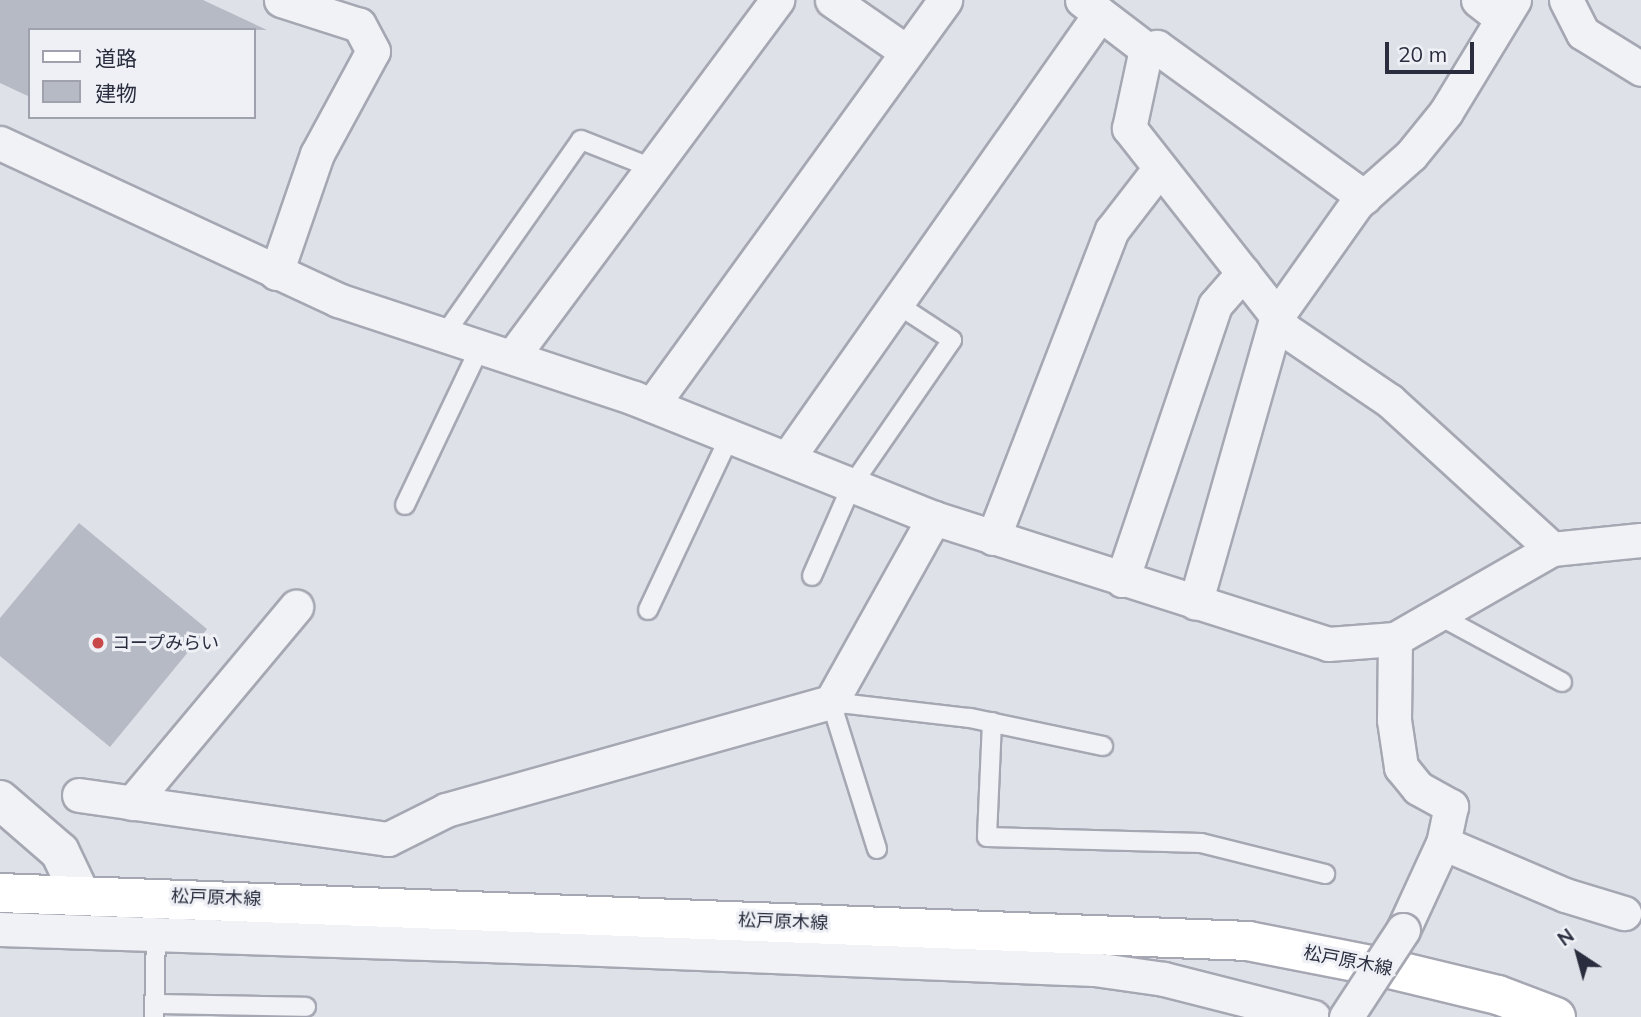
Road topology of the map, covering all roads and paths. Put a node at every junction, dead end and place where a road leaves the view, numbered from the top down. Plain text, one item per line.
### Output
1 (281, 0) edge
2 (777, 0) edge
3 (832, 0) edge
4 (945, 0) edge
5 (1566, 0) edge
6 (1498, 6) edge
7 (1091, 7) edge
8 (1146, 49) junction
9 (907, 52) junction
10 (1641, 69) edge
11 (0, 143) edge
12 (652, 168) junction
13 (1160, 168) junction
14 (1364, 197) junction
15 (276, 272) junction
16 (1243, 273) junction
17 (897, 304) junction
18 (1277, 316) junction
19 (444, 335) junction
20 (480, 347) junction
21 (512, 357) junction
22 (652, 405) junction
23 (730, 436) junction
24 (787, 459) junction
25 (852, 485) junction
26 (405, 505) dead end
27 (934, 518) junction
28 (993, 537) junction
29 (1637, 545) edge
30 (1552, 549) junction
31 (812, 576) dead end
32 (1122, 580) junction
33 (1195, 603) junction
34 (296, 607) dead end
35 (648, 610) dead end
36 (1438, 615) junction
37 (1395, 639) junction
38 (1562, 682) dead end
39 (831, 702) junction
40 (992, 722) junction
41 (1103, 746) dead end
42 (79, 795) dead end
43 (0, 800) edge
44 (132, 803) junction
45 (1443, 843) junction
46 (877, 849) dead end
47 (1325, 874) dead end
48 (0, 894) edge
49 (80, 894) junction
50 (1624, 913) dead end
51 (15, 929) edge
52 (578, 930) junction
53 (156, 933) junction
54 (0, 951) edge
55 (306, 1006) dead end
56 (155, 1010) edge
57 (1313, 1017) edge
58 (1346, 1017) edge
59 (1556, 1017) edge

1 - 15 street
2 - 12 street
3 - 9 street
4 - 9 street
5 - 10 street
6 - 14 street
7 - 8 street
7 - 17 street
8 - 13 street
8 - 14 street
9 - 22 street
11 - 15 street
12 - 19 lane
12 - 21 street
13 - 16 street
13 - 28 street
14 - 18 street
15 - 19 street
16 - 18 street
16 - 32 street
17 - 24 street
17 - 25 lane
18 - 30 street
18 - 33 street
19 - 20 street
20 - 21 street
20 - 26 lane
21 - 22 street
22 - 23 street
23 - 24 street
23 - 35 lane
24 - 25 street
25 - 27 street
25 - 31 lane
27 - 28 street
27 - 39 street
28 - 32 street
29 - 30 street
30 - 36 street
32 - 33 street
33 - 37 street
34 - 44 street
36 - 37 street
36 - 38 lane
37 - 45 street
39 - 40 lane
39 - 44 street
39 - 46 lane
40 - 41 lane
40 - 47 lane
42 - 44 street
43 - 49 street
45 - 50 street
45 - 58 street, bridge
48 - 49 main road, 松戸原木線
49 - 52 main road, 松戸原木線
51 - 53 street
51 - 54 street
52 - 53 street
52 - 57 street
52 - 59 main road, 松戸原木線
53 - 56 lane
55 - 56 lane

